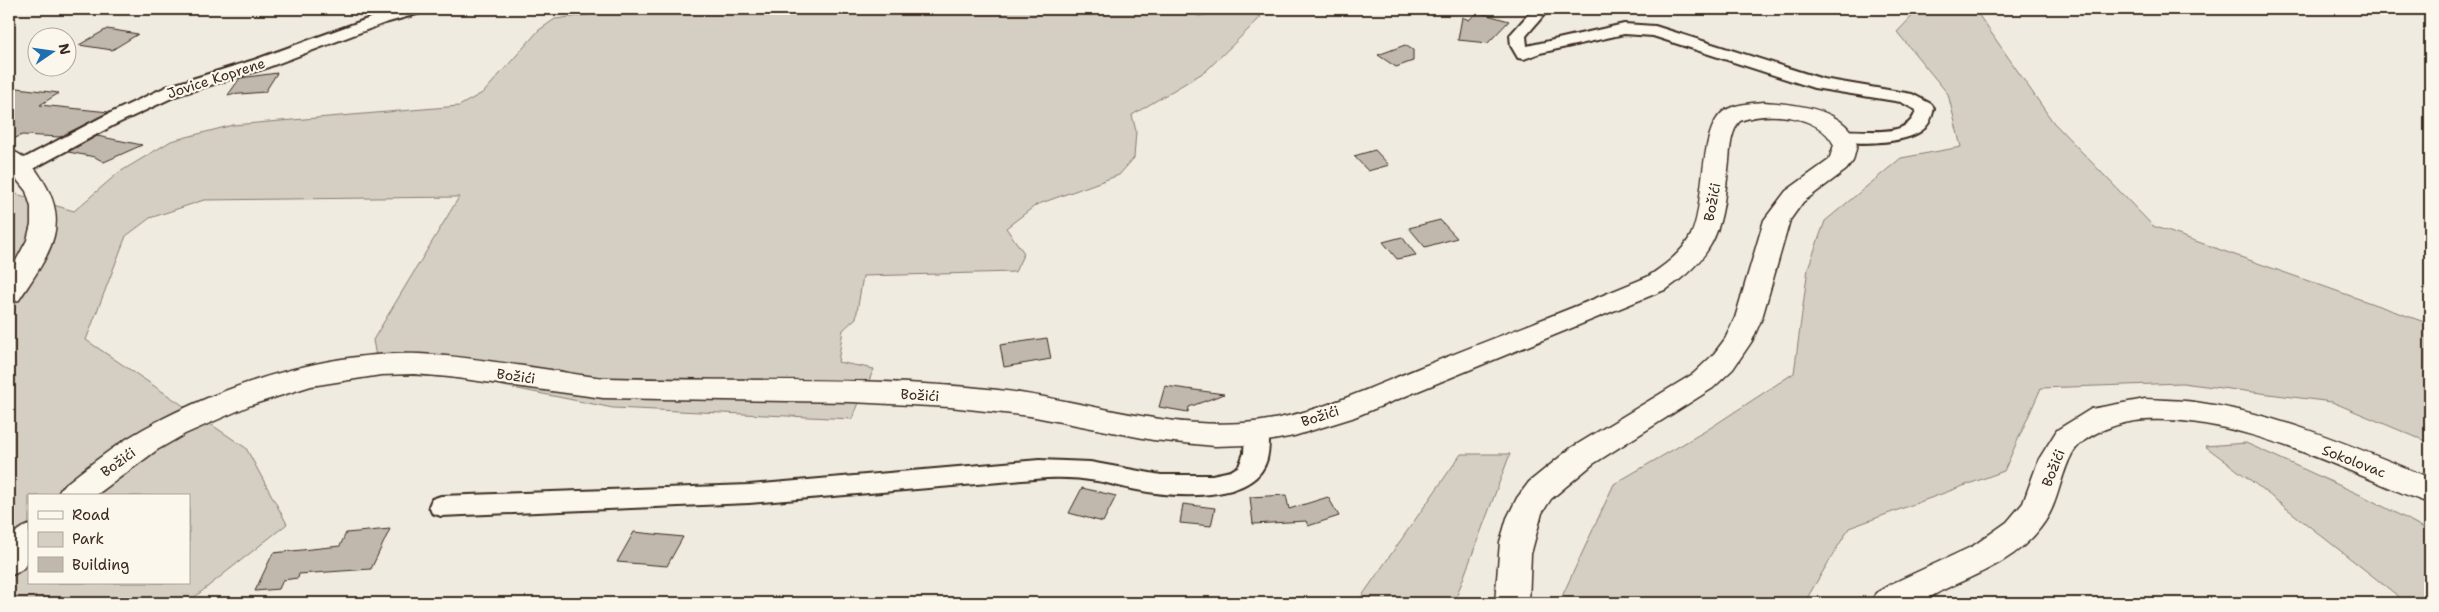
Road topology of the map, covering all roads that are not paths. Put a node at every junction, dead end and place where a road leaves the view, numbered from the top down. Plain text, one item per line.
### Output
1 (418, 9) edge
2 (1540, 9) edge
3 (1841, 136) junction
4 (15, 162) edge
5 (9, 294) edge
6 (1257, 432) junction
7 (2278, 433) joint
8 (2430, 491) edge
9 (76, 494) edge
10 (441, 506) dead end
11 (28, 539) edge
12 (9, 563) edge
13 (1512, 603) edge
14 (1888, 603) edge

1 - 4 street, Jovice Koprene
2 - 3 street
3 - 6 main road, Božići
3 - 13 main road
4 - 5 main road
6 - 9 main road, Božići
6 - 10 street
7 - 8 main road, Sokolovac
7 - 14 main road, Božići
11 - 12 main road

